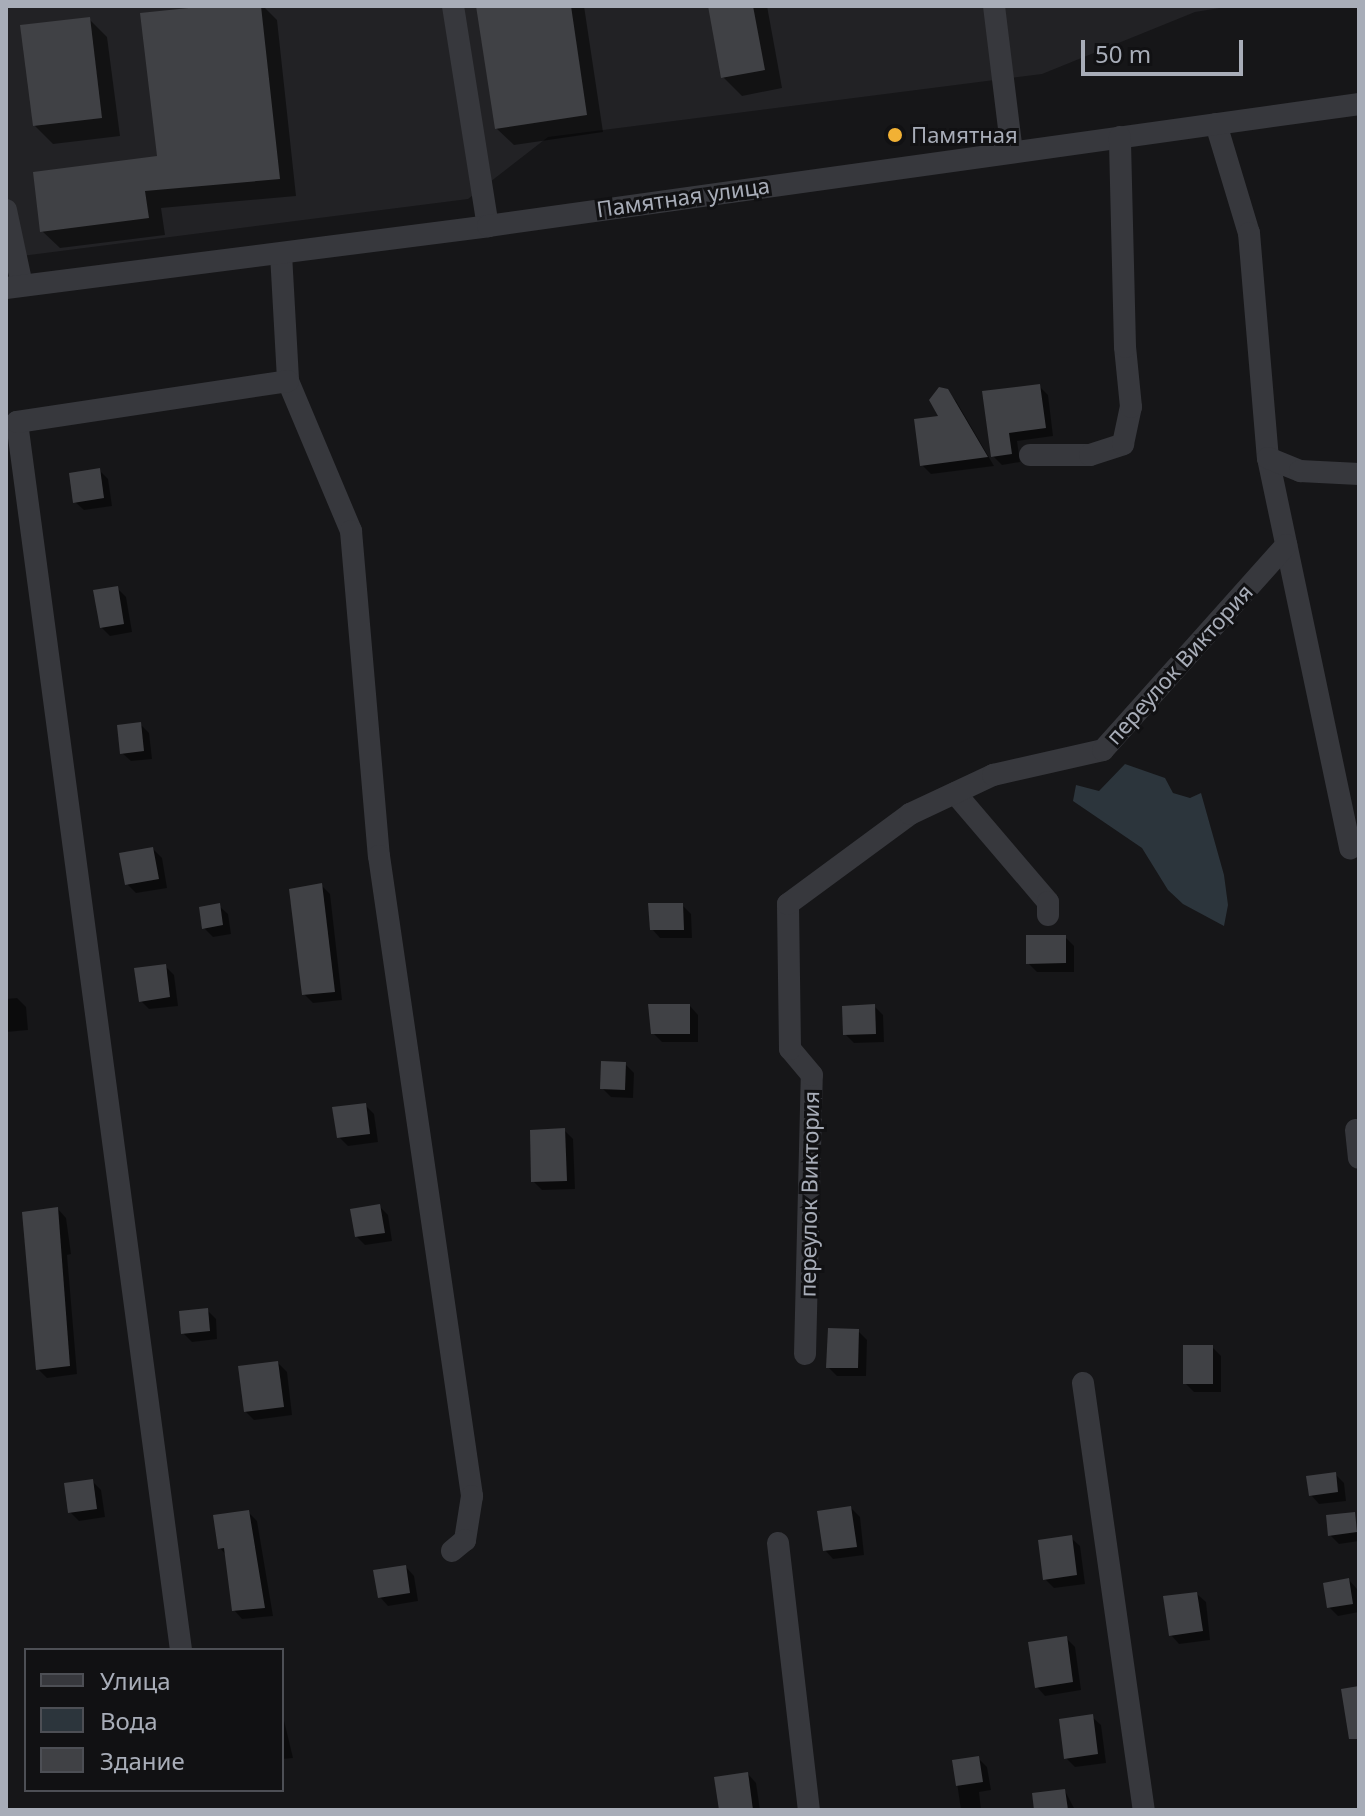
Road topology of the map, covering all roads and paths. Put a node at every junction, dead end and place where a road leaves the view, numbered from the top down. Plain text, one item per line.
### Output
1 (453, 6) edge
2 (994, 6) edge
3 (1359, 104) edge
4 (1216, 124) junction
5 (1120, 137) junction
6 (1012, 152) junction
7 (6, 210) edge
8 (488, 226) junction
9 (281, 254) junction
10 (14, 286) edge
11 (288, 381) junction
12 (11, 423) edge
13 (1030, 455) dead end
14 (1268, 458) junction
15 (1359, 474) edge
16 (1286, 545) junction
17 (955, 793) junction
18 (1350, 848) dead end
19 (1048, 915) dead end
20 (1356, 1130) dead end
21 (1359, 1158) edge
22 (805, 1354) dead end
23 (1083, 1383) dead end
24 (778, 1543) dead end
25 (452, 1551) dead end
26 (181, 1648) edge
27 (809, 1810) edge
28 (1144, 1810) edge

1 - 8 street
2 - 6 street
3 - 4 street, Памятная улица
4 - 5 street, Памятная улица
4 - 14 street
5 - 6 street, Памятная улица
5 - 13 street
6 - 8 street, Памятная улица
7 - 10 street
8 - 9 street, Памятная улица
9 - 10 street, Памятная улица
9 - 11 street
11 - 12 street
11 - 25 street
12 - 26 street
14 - 15 street
14 - 16 street
16 - 17 street, переулок Виктория
16 - 18 street
17 - 19 street
17 - 22 street, переулок Виктория
20 - 21 street
23 - 28 street
24 - 27 street

